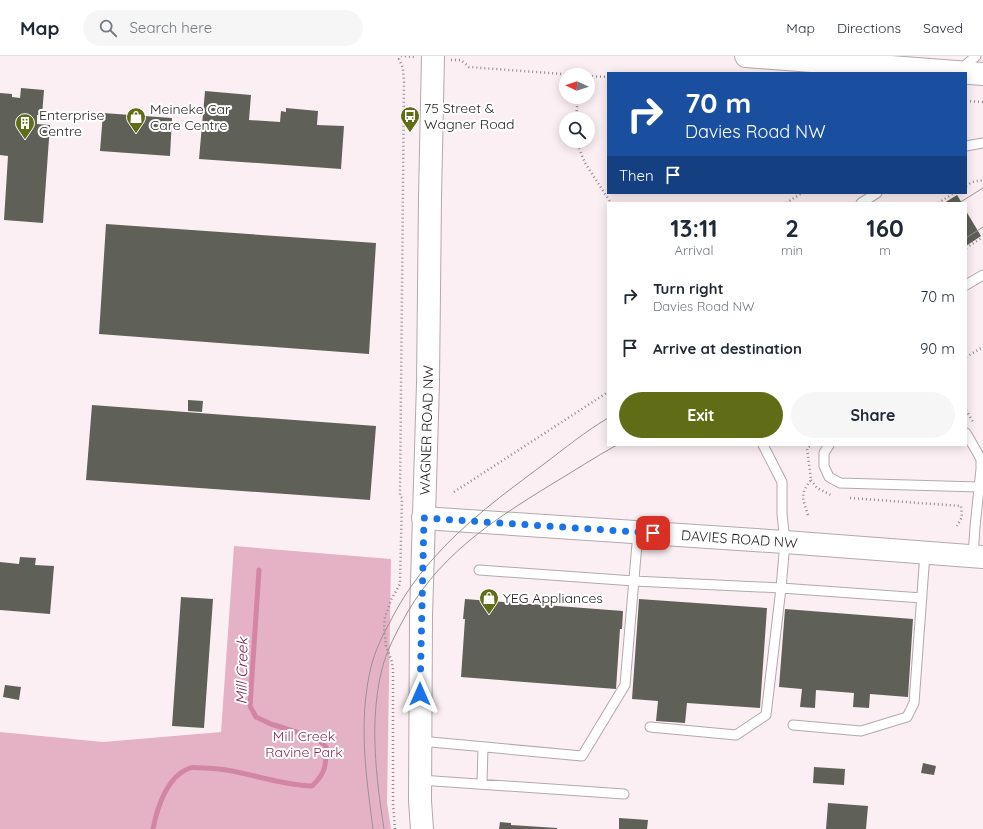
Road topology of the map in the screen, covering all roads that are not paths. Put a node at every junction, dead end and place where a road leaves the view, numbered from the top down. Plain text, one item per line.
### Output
1 (433, 56) edge
2 (746, 56) edge
3 (976, 56) edge
4 (958, 72) edge
5 (967, 73) edge
6 (983, 74) edge
7 (983, 143) edge
8 (967, 146) edge
9 (875, 194) edge
10 (863, 202) edge
11 (983, 275) edge
12 (967, 284) edge
13 (967, 434) edge
14 (764, 446) edge
15 (829, 446) edge
16 (978, 488) junction
17 (424, 518) junction
18 (638, 532) junction
19 (785, 542) junction
20 (925, 553) junction
21 (978, 557) edge
22 (479, 570) dead end
23 (634, 581) junction
24 (781, 588) junction
25 (922, 598) junction
26 (793, 725) dead end
27 (650, 727) dead end
28 (420, 741) junction
29 (483, 747) junction
30 (420, 780) junction
31 (482, 784) junction
32 (624, 794) dead end
33 (422, 829) edge

1 - 17 street, WAGNER ROAD NW
2 - 4 street
3 - 4 lane
5 - 6 street
7 - 8 lane
9 - 10 lane
11 - 12 lane
13 - 16 lane
14 - 19 lane
15 - 16 lane
16 - 21 lane
17 - 18 street, DAVIES ROAD NW
17 - 28 street, WAGNER ROAD NW
18 - 19 street, DAVIES ROAD NW
18 - 23 lane
19 - 20 street, DAVIES ROAD NW
19 - 24 lane
20 - 21 street, DAVIES ROAD NW
20 - 25 lane
22 - 23 lane
23 - 24 lane
23 - 29 lane
24 - 25 lane
24 - 27 lane
25 - 26 lane
28 - 29 lane
28 - 30 street, WAGNER ROAD NW
29 - 31 lane
30 - 31 lane
30 - 33 street, WAGNER ROAD NW
31 - 32 lane

